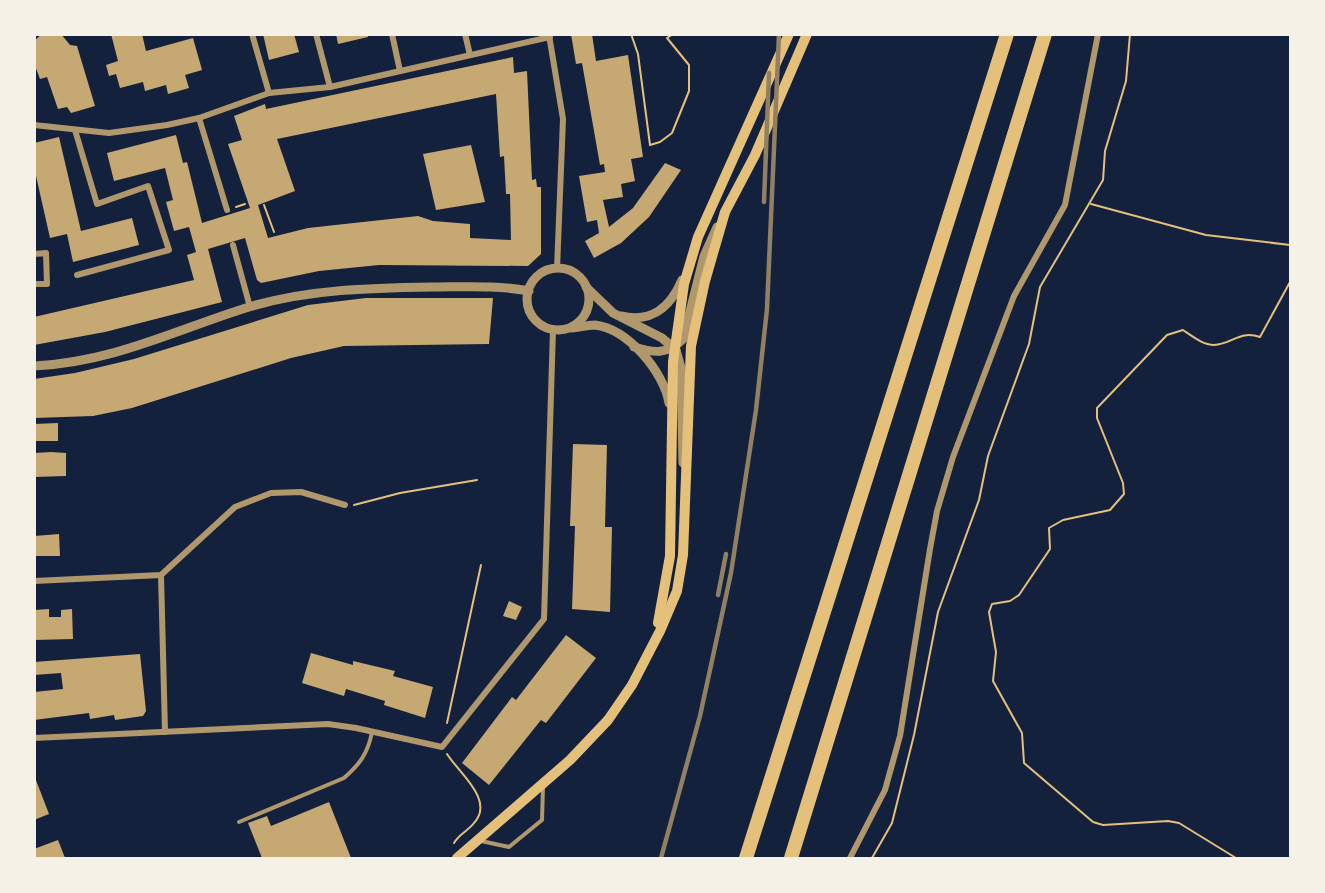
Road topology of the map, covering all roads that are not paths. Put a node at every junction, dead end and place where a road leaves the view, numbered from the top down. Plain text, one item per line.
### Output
1 (252, 34) edge
2 (316, 34) edge
3 (392, 34) edge
4 (465, 34) edge
5 (789, 34) edge
6 (807, 34) edge
7 (1007, 34) edge
8 (1045, 34) edge
9 (1098, 34) edge
10 (550, 36) edge
11 (470, 55) junction
12 (400, 71) junction
13 (330, 87) junction
14 (268, 93) junction
15 (200, 118) junction
16 (34, 125) edge
17 (75, 130) junction
18 (227, 210) dead end
19 (725, 212) junction
20 (233, 245) dead end
21 (34, 254) edge
22 (692, 259) junction
23 (557, 269) junction
24 (77, 275) dead end
25 (34, 284) edge
26 (586, 287) junction
27 (529, 291) junction
28 (250, 307) junction
29 (613, 313) junction
30 (570, 328) junction
31 (553, 330) junction
32 (634, 347) junction
33 (674, 347) junction
34 (34, 366) edge
35 (671, 414) junction
36 (686, 489) junction
37 (345, 505) road end
38 (161, 575) junction
39 (34, 581) edge
40 (644, 663) junction
41 (373, 731) junction
42 (165, 732) junction
43 (34, 738) edge
44 (544, 783) junction
45 (239, 822) dead end
46 (478, 841) junction
47 (455, 854) edge
48 (746, 858) edge
49 (791, 858) edge
50 (850, 858) edge

1 - 14 street
2 - 13 street
3 - 12 street
4 - 11 street
5 - 22 main road
6 - 19 main road
7 - 48 highway
8 - 49 highway
9 - 50 street
10 - 11 street
10 - 23 street
11 - 12 street
12 - 13 street
13 - 14 street
14 - 15 street
15 - 17 street
15 - 18 street
16 - 17 street
17 - 24 street
19 - 33 street
19 - 36 main road
20 - 28 street
21 - 25 street
22 - 29 street
22 - 33 main road
23 - 26 street
23 - 27 street
26 - 29 street
26 - 30 street
27 - 28 street
27 - 31 street
28 - 34 street
29 - 33 street
30 - 31 street
30 - 32 street
31 - 41 street
32 - 33 street
32 - 35 street
33 - 35 main road
33 - 36 street
35 - 40 main road
36 - 40 main road
37 - 38 street
38 - 39 street
38 - 42 street
40 - 44 main road
41 - 42 street
41 - 45 lane
42 - 43 street
44 - 46 main road
44 - 46 lane
46 - 47 main road

